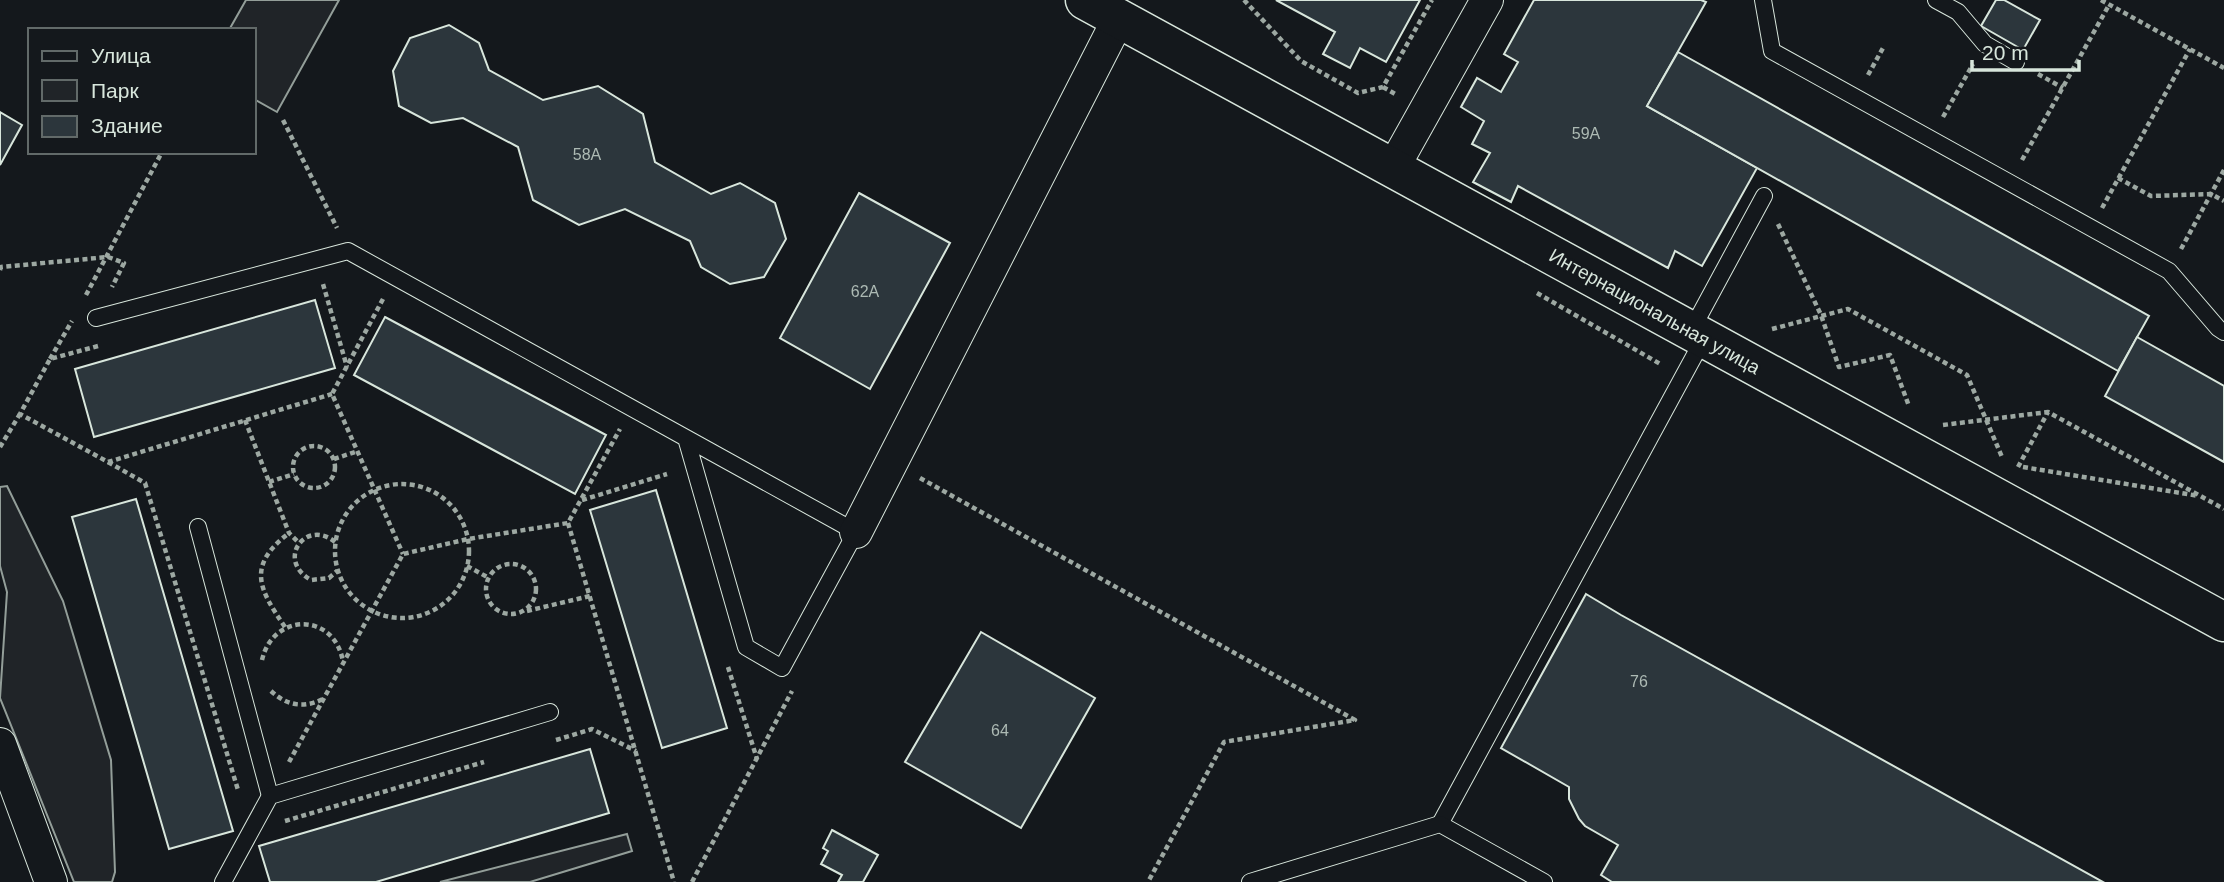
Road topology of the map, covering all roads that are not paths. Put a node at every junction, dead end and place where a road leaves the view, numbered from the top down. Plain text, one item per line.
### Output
1 (1086, 0) edge
2 (1487, 0) edge
3 (1763, 0) edge
4 (1937, 0) edge
5 (1119, 19) junction
6 (2016, 62) dead end
7 (1392, 168) junction
8 (1764, 196) road end
9 (96, 318) dead end
10 (2224, 332) edge
11 (1698, 334) junction
12 (686, 438) junction
13 (198, 527) dead end
14 (856, 532) junction
15 (2224, 622) edge
16 (550, 712) dead end
17 (0, 744) edge
18 (266, 802) junction
19 (1440, 824) junction
20 (51, 882) edge
21 (223, 882) edge
22 (1250, 882) edge
23 (1544, 882) edge

1 - 5 main road, Интернациональная улица
2 - 7 street
3 - 10 lane
4 - 6 lane
5 - 7 main road, Интернациональная улица
5 - 14 street
7 - 11 main road, Интернациональная улица
8 - 11 lane
9 - 12 lane
11 - 15 main road, Интернациональная улица
11 - 19 lane
12 - 14 lane
12 - 14 lane
13 - 18 lane
16 - 18 lane
17 - 20 street
18 - 21 lane
19 - 22 lane
19 - 23 lane

